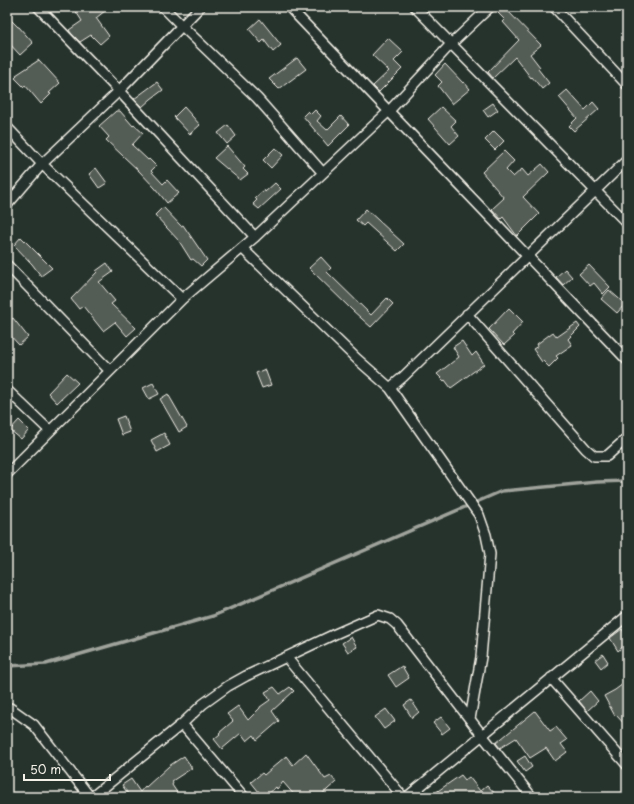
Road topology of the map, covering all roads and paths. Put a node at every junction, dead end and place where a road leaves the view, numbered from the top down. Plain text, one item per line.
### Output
1 (38, 7) edge
2 (163, 7) edge
3 (200, 7) edge
4 (289, 7) edge
5 (415, 7) edge
6 (490, 7) edge
7 (554, 7) edge
8 (182, 26) junction
9 (452, 44) junction
10 (627, 85) edge
11 (119, 91) junction
12 (389, 111) junction
13 (7, 126) edge
14 (627, 160) edge
15 (42, 164) junction
16 (323, 173) junction
17 (595, 190) junction
18 (7, 205) edge
19 (627, 223) edge
20 (255, 237) junction
21 (242, 248) junction
22 (527, 257) junction
23 (7, 266) edge
24 (182, 299) junction
25 (467, 314) junction
26 (627, 360) edge
27 (110, 371) junction
28 (390, 388) junction
29 (7, 390) edge
30 (50, 431) junction
31 (627, 438) edge
32 (7, 474) edge
33 (627, 616) edge
34 (286, 657) junction
35 (551, 678) junction
36 (7, 708) edge
37 (470, 718) junction
38 (182, 724) junction
39 (482, 735) junction
40 (627, 765) edge
41 (91, 797) edge
42 (244, 797) edge
43 (403, 797) edge
44 (407, 797) edge
45 (532, 797) edge

1 - 11 street
2 - 8 street
3 - 8 street
4 - 12 street
5 - 9 street
6 - 9 street
7 - 10 street
8 - 11 street
8 - 16 street
9 - 12 street
9 - 17 street
11 - 15 street
11 - 20 street
12 - 16 street
12 - 22 street
13 - 15 street
14 - 17 street
15 - 18 street
15 - 24 street
16 - 20 street
17 - 19 street
17 - 22 street
20 - 21 street
21 - 24 street
21 - 28 street
22 - 25 street
22 - 26 street
23 - 27 street
24 - 27 street
25 - 28 street
25 - 31 street
27 - 30 street
28 - 37 street
29 - 30 street
30 - 32 street
33 - 35 street
34 - 37 street
34 - 38 street
34 - 43 street
35 - 39 street
35 - 40 street
36 - 41 street
37 - 39 street
38 - 41 street
38 - 42 street
39 - 44 street
39 - 45 street

